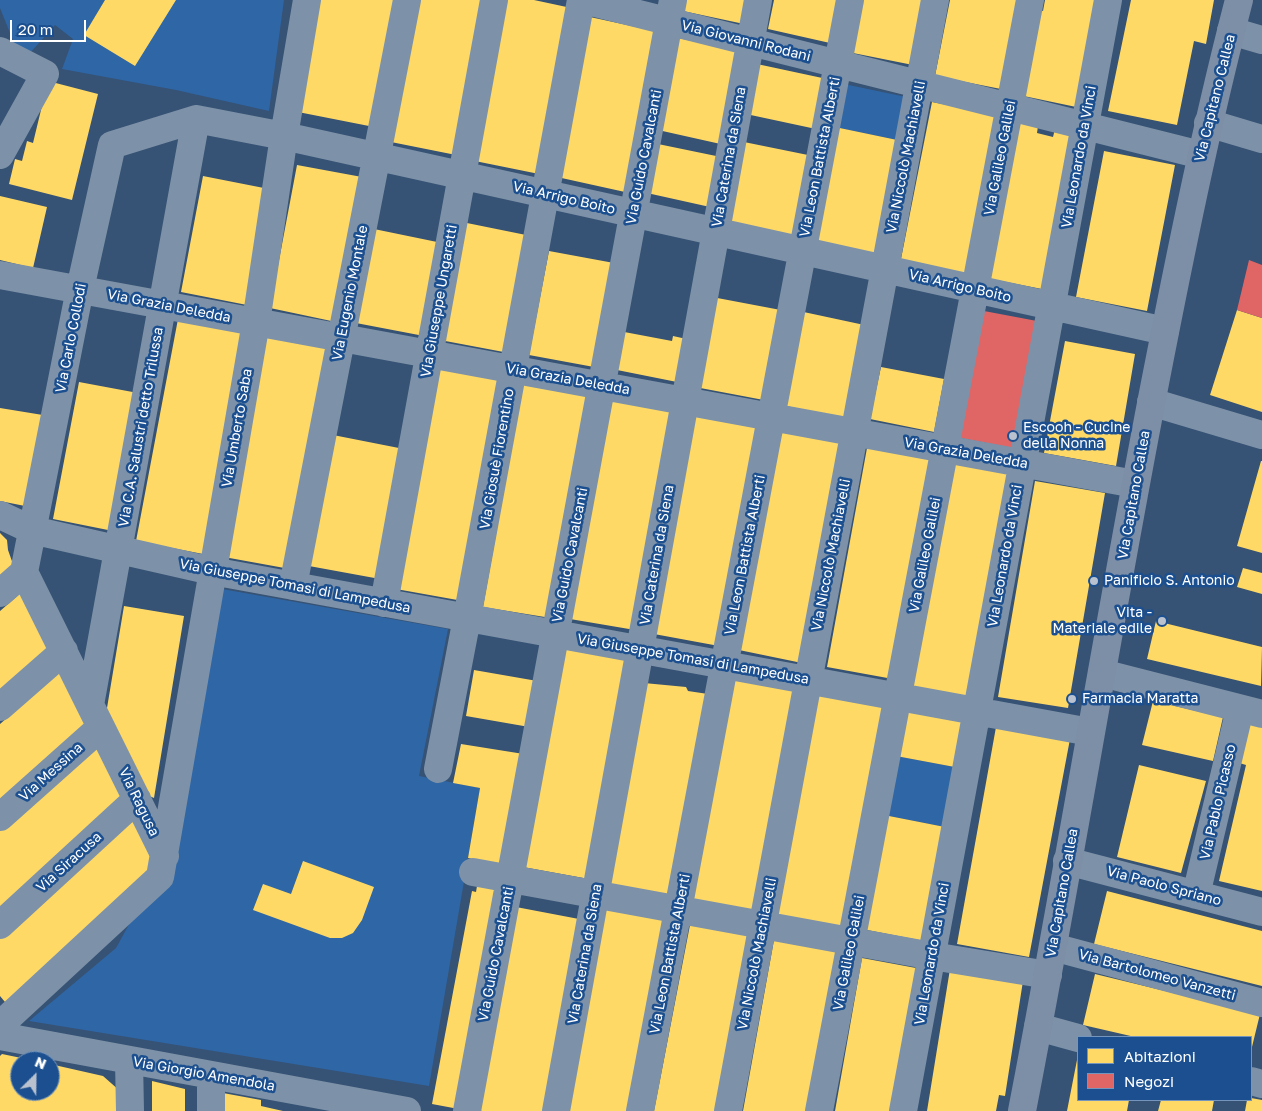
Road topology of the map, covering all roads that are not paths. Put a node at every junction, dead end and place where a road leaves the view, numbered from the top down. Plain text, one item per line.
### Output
1 (307, 0) edge
2 (407, 0) edge
3 (494, 0) edge
4 (582, 0) edge
5 (758, 0) edge
6 (850, 0) edge
7 (935, 0) edge
8 (1030, 0) edge
9 (1108, 0) edge
10 (1239, 0) edge
11 (671, 11) edge
12 (1231, 31) junction
13 (1262, 40) edge
14 (750, 42) junction
15 (0, 51) edge
16 (838, 64) junction
17 (919, 85) junction
18 (1010, 108) junction
19 (196, 119) junction
20 (1208, 123) junction
21 (1085, 126) junction
22 (284, 136) junction
23 (1262, 139) edge
24 (112, 145) joint
25 (0, 155) edge
26 (1201, 155) junction
27 (376, 157) junction
28 (462, 175) junction
29 (546, 194) junction
30 (634, 213) junction
31 (716, 231) junction
32 (802, 251) junction
33 (885, 269) junction
34 (0, 274) edge
35 (80, 289) junction
36 (975, 289) junction
37 (162, 305) junction
38 (1051, 306) junction
39 (256, 322) junction
40 (1165, 331) junction
41 (342, 338) junction
42 (430, 354) junction
43 (513, 369) junction
44 (602, 386) junction
45 (685, 401) junction
46 (1151, 402) junction
47 (771, 417) junction
48 (854, 432) junction
49 (1262, 435) edge
50 (945, 449) junction
51 (1022, 463) junction
52 (1135, 484) junction
53 (0, 515) edge
54 (32, 530) junction
55 (119, 550) junction
56 (212, 571) junction
57 (24, 572) junction
58 (293, 586) junction
59 (0, 593) edge
60 (384, 603) junction
61 (468, 618) junction
62 (555, 634) junction
63 (640, 650) junction
64 (64, 652) junction
65 (724, 665) junction
66 (1102, 674) junction
67 (808, 681) junction
68 (898, 697) junction
69 (0, 707) edge
70 (1251, 711) edge
71 (977, 712) junction
72 (96, 716) junction
73 (1090, 732) junction
74 (438, 769) dead end
75 (137, 799) junction
76 (0, 817) edge
77 (165, 856) junction
78 (1067, 861) junction
79 (473, 872) dead end
80 (510, 879) junction
81 (595, 894) junction
82 (1196, 895) junction
83 (678, 910) junction
84 (1262, 912) edge
85 (0, 925) edge
86 (762, 925) junction
87 (851, 942) junction
88 (1053, 947) junction
89 (932, 956) junction
90 (1048, 975) junction
91 (1262, 1003) edge
92 (0, 1025) edge
93 (1038, 1027) junction
94 (0, 1036) edge
95 (1077, 1038) edge
96 (129, 1060) junction
97 (211, 1075) junction
98 (301, 1101) edge
99 (391, 1110) edge
100 (130, 1111) edge
101 (211, 1111) edge
102 (467, 1111) edge
103 (556, 1111) edge
104 (640, 1111) edge
105 (728, 1111) edge
106 (819, 1111) edge
107 (903, 1111) edge
108 (1022, 1111) edge

1 - 22 street, Via Umberto Saba
2 - 27 street, Via Eugenio Montale
3 - 28 street, Via Giuseppe Ungaretti
4 - 11 street, Via Giovanni Rodani
4 - 29 street, Via Giosuè Fiorentino
5 - 14 street, Via Caterina da Siena
6 - 16 street, Via Leon Battista Alberti
7 - 17 street, Via Niccolò Machiavelli
8 - 18 street, Via Galileo Galilei
9 - 21 street, Via Leonardo da Vinci
10 - 12 main road, Via Capitano Callea
11 - 14 street, Via Giovanni Rodani
11 - 30 street, Via Guido Cavalcanti
12 - 13 street
12 - 20 main road, Via Capitano Callea
14 - 16 street, Via Giovanni Rodani
14 - 31 street, Via Caterina da Siena
15 - 25 street
16 - 17 street, Via Giovanni Rodani
16 - 32 street, Via Leon Battista Alberti
17 - 18 street, Via Giovanni Rodani
17 - 33 street, Via Niccolò Machiavelli
18 - 21 street, Via Giovanni Rodani
18 - 36 street, Via Galileo Galilei
19 - 22 street, Via Arrigo Boito
19 - 24 street, Via Arrigo Boito
19 - 37 street, Via C.A. Salustri detto Trilussa
20 - 23 street
20 - 26 main road, Via Capitano Callea
21 - 26 street, Via Giovanni Rodani
21 - 38 street, Via Leonardo da Vinci
22 - 27 street, Via Arrigo Boito
22 - 39 street, Via Umberto Saba
24 - 35 street, Via Carlo Collodi
26 - 40 main road, Via Capitano Callea
27 - 28 street, Via Arrigo Boito
27 - 41 street, Via Eugenio Montale
28 - 29 street, Via Arrigo Boito
28 - 42 street, Via Giuseppe Ungaretti
29 - 30 street, Via Arrigo Boito
29 - 43 street, Via Giosuè Fiorentino
30 - 31 street, Via Arrigo Boito
30 - 44 street, Via Guido Cavalcanti
31 - 32 street, Via Arrigo Boito
31 - 45 street, Via Caterina da Siena
32 - 33 street, Via Arrigo Boito
32 - 47 street, Via Leon Battista Alberti
33 - 36 street, Via Arrigo Boito
33 - 48 street, Via Niccolò Machiavelli
34 - 35 street, Via Grazia Deledda
35 - 37 street, Via Grazia Deledda
35 - 54 street, Via Carlo Collodi
36 - 38 street, Via Arrigo Boito
36 - 50 street, Via Galileo Galilei
37 - 39 street, Via Grazia Deledda
37 - 55 street, Via C.A. Salustri detto Trilussa
38 - 40 street, Via Arrigo Boito
38 - 51 street, Via Leonardo da Vinci
39 - 41 street, Via Grazia Deledda
39 - 56 street, Via Umberto Saba
40 - 46 main road, Via Capitano Callea
41 - 42 street, Via Grazia Deledda
41 - 58 street, Via Eugenio Montale
42 - 43 street, Via Grazia Deledda
42 - 60 street, Via Giuseppe Ungaretti
43 - 44 street, Via Grazia Deledda
43 - 61 street, Via Giosuè Fiorentino
44 - 45 street, Via Grazia Deledda
44 - 62 street, Via Guido Cavalcanti
45 - 47 street, Via Grazia Deledda
45 - 63 street, Via Caterina da Siena
46 - 49 street
46 - 52 main road, Via Capitano Callea
47 - 48 street, Via Grazia Deledda
47 - 65 street, Via Leon Battista Alberti
48 - 50 street, Via Grazia Deledda
48 - 67 street, Via Niccolò Machiavelli
50 - 51 street, Via Grazia Deledda
50 - 68 street, Via Galileo Galilei
51 - 52 street, Via Grazia Deledda
51 - 71 street, Via Leonardo da Vinci
52 - 66 main road, Via Capitano Callea
53 - 54 street, Via Giuseppe Tomasi di Lampedusa
54 - 55 street, Via Giuseppe Tomasi di Lampedusa
54 - 57 street
55 - 56 street, Via Giuseppe Tomasi di Lampedusa
55 - 72 street, Via C.A. Salustri detto Trilussa
56 - 58 street, Via Giuseppe Tomasi di Lampedusa
56 - 77 street, Via Umberto Saba
57 - 59 street
57 - 64 street, Via Ragusa
58 - 60 street, Via Giuseppe Tomasi di Lampedusa
60 - 61 street, Via Giuseppe Tomasi di Lampedusa
61 - 62 street, Via Giuseppe Tomasi di Lampedusa
61 - 74 street, Via Giosuè Fiorentino
62 - 63 street, Via Giuseppe Tomasi di Lampedusa
62 - 80 street, Via Guido Cavalcanti
63 - 65 street, Via Giuseppe Tomasi di Lampedusa
63 - 81 street, Via Caterina da Siena
64 - 69 street
64 - 72 street, Via Ragusa
65 - 67 street, Via Giuseppe Tomasi di Lampedusa
65 - 83 street, Via Leon Battista Alberti
66 - 70 street
66 - 73 main road, Via Capitano Callea
67 - 68 street, Via Giuseppe Tomasi di Lampedusa
67 - 86 street, Via Niccolò Machiavelli
68 - 71 street, Via Giuseppe Tomasi di Lampedusa
68 - 87 street, Via Galileo Galilei
70 - 82 street, Via Pablo Picasso
71 - 73 street, Via Giuseppe Tomasi di Lampedusa
71 - 89 street, Via Leonardo da Vinci
72 - 75 street, Via Ragusa
72 - 76 street, Via Messina
73 - 78 main road, Via Capitano Callea
75 - 77 street, Via Ragusa
75 - 85 street, Via Siracusa
77 - 92 street
78 - 82 street, Via Paolo Spriano
78 - 88 main road, Via Capitano Callea
79 - 80 street
80 - 81 street
80 - 102 street, Via Guido Cavalcanti
81 - 83 street
81 - 103 street, Via Caterina da Siena
82 - 84 street, Via Paolo Spriano
83 - 86 street
83 - 104 street, Via Leon Battista Alberti
86 - 87 street
86 - 105 street, Via Niccolò Machiavelli
87 - 89 street
87 - 106 street, Via Galileo Galilei
88 - 90 main road, Via Capitano Callea
88 - 91 street, Via Bartolomeo Vanzetti
89 - 90 street
89 - 107 street, Via Leonardo da Vinci
90 - 93 main road, Via Capitano Callea
93 - 95 street
93 - 108 main road, Via Capitano Callea
94 - 96 street, Via Giorgio Amendola
96 - 97 street, Via Giorgio Amendola
96 - 100 street
97 - 98 street, Via Giorgio Amendola
97 - 101 street
98 - 99 street, Via Giorgio Amendola

